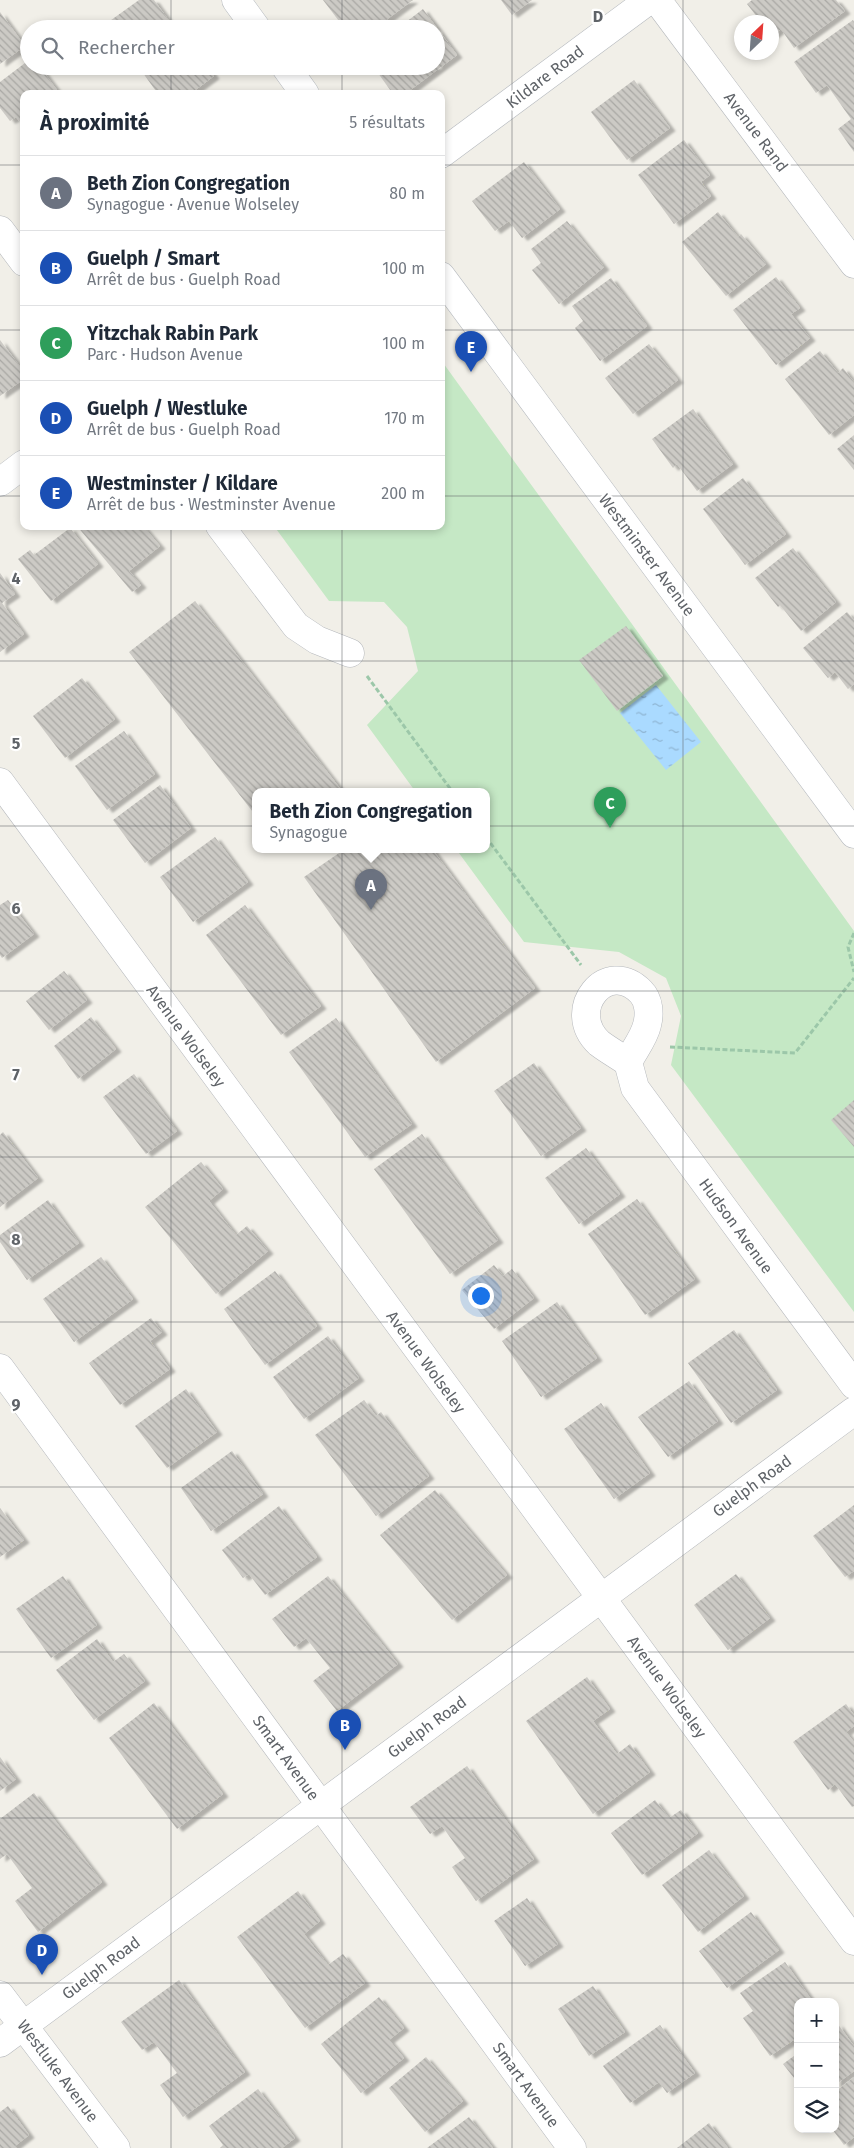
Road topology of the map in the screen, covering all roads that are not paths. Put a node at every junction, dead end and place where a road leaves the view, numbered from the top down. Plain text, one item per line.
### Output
1 (236, 0) edge
2 (649, 0) edge
3 (657, 0) edge
4 (250, 20) edge
5 (291, 75) edge
6 (302, 90) edge
7 (445, 151) edge
8 (0, 230) edge
9 (20, 257) edge
10 (854, 264) edge
11 (445, 281) edge
12 (20, 467) edge
13 (0, 482) edge
14 (223, 530) edge
15 (350, 654) road end
16 (0, 782) edge
17 (854, 834) edge
18 (628, 1062) dead end
19 (0, 1368) edge
20 (854, 1385) edge
21 (854, 1411) edge
22 (601, 1598) junction
23 (320, 1805) junction
24 (854, 1941) edge
25 (0, 1995) edge
26 (24, 2026) junction
27 (0, 2043) edge
28 (116, 2148) edge
29 (572, 2148) edge

1 - 4 street
2 - 7 street, Kildare Road
3 - 10 street, Avenue Rand
5 - 6 street
8 - 9 street
11 - 17 street, Westminster Avenue
12 - 13 street
14 - 15 street
16 - 22 street, Avenue Wolseley
18 - 20 street, Hudson Avenue
19 - 23 street, Smart Avenue
21 - 22 street, Guelph Road
22 - 23 street, Guelph Road
22 - 24 street, Avenue Wolseley
23 - 26 street, Guelph Road
23 - 29 street, Smart Avenue
25 - 26 street, Westluke Avenue
26 - 27 street, Guelph Road
26 - 28 street, Westluke Avenue

